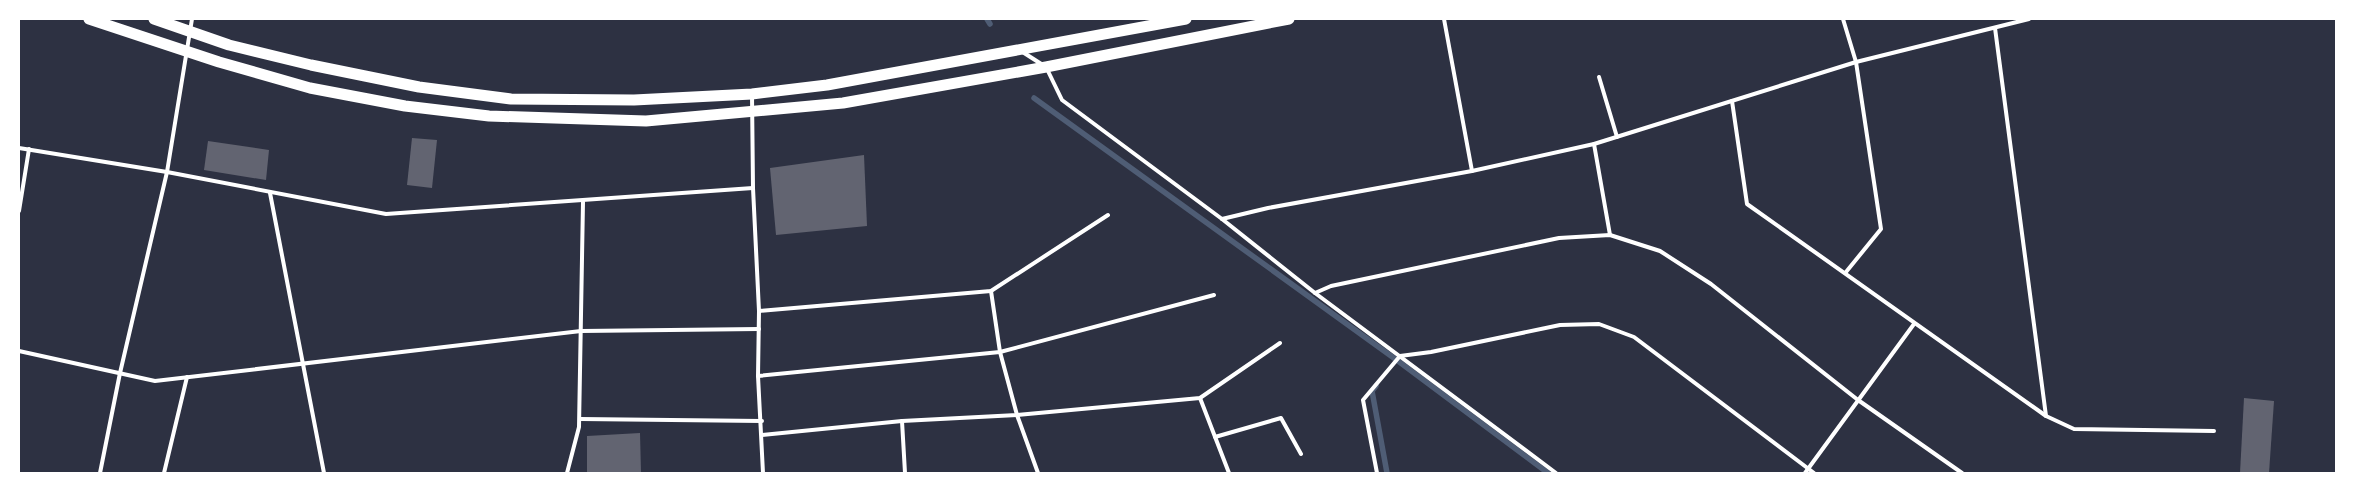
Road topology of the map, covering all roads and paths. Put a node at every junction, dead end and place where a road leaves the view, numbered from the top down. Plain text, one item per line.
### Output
1 (89, 19) edge
2 (154, 19) edge
3 (192, 19) edge
4 (1186, 19) edge
5 (1289, 19) edge
6 (1444, 19) edge
7 (1843, 19) edge
8 (2029, 19) edge
9 (1995, 28) junction
10 (190, 31) junction
11 (1018, 50) junction
12 (186, 52) junction
13 (1856, 62) junction
14 (1046, 67) junction
15 (1599, 77) dead end
16 (752, 94) junction
17 (1732, 101) junction
18 (752, 112) junction
19 (1617, 137) junction
20 (1594, 144) junction
21 (19, 148) edge
22 (29, 149) junction
23 (1472, 171) junction
24 (167, 172) junction
25 (753, 188) junction
26 (270, 193) junction
27 (583, 202) junction
28 (19, 211) edge
29 (1108, 214) dead end
30 (1222, 219) junction
31 (1610, 235) junction
32 (1846, 272) junction
33 (990, 291) junction
34 (1315, 293) junction
35 (1214, 295) dead end
36 (759, 311) junction
37 (1914, 324) junction
38 (759, 328) junction
39 (581, 331) junction
40 (1280, 343) dead end
41 (19, 351) edge
42 (1000, 352) junction
43 (1400, 356) junction
44 (303, 363) junction
45 (120, 373) junction
46 (758, 376) junction
47 (187, 377) junction
48 (1200, 398) junction
49 (1858, 400) junction
50 (1017, 415) junction
51 (2046, 416) junction
52 (580, 419) junction
53 (762, 421) junction
54 (902, 421) junction
55 (2214, 431) dead end
56 (762, 435) junction
57 (1215, 437) junction
58 (1301, 454) dead end
59 (1807, 471) edge
60 (100, 473) edge
61 (164, 473) edge
62 (324, 473) edge
63 (567, 473) edge
64 (763, 473) edge
65 (905, 473) edge
66 (1038, 473) edge
67 (1229, 473) edge
68 (1377, 473) edge
69 (1556, 473) edge
70 (1814, 473) edge
71 (1962, 473) edge

1 - 12 highway
2 - 10 highway
3 - 10 street
4 - 11 highway
5 - 14 highway
6 - 23 street
7 - 13 street
8 - 9 street
9 - 13 street
9 - 51 street
10 - 12 street
10 - 16 highway
11 - 14 street
11 - 16 highway
12 - 18 highway
12 - 24 street
13 - 17 street
13 - 32 street
14 - 18 highway
14 - 30 street
15 - 19 street
16 - 18 street
17 - 19 street
17 - 32 street
18 - 25 street
19 - 20 street
20 - 23 street
20 - 31 street
21 - 22 street
22 - 24 street
22 - 28 street
23 - 30 street
24 - 26 street
24 - 45 street
25 - 27 street
25 - 36 street
26 - 27 street
26 - 44 street
27 - 39 street
29 - 33 street
30 - 34 street
31 - 34 street
31 - 49 street
32 - 37 street
33 - 36 street
33 - 42 street
34 - 43 street
35 - 42 street
36 - 38 street
37 - 49 street
37 - 51 street
38 - 39 street
38 - 46 street
39 - 44 street
39 - 52 street
40 - 48 street
41 - 45 street
42 - 46 street
42 - 50 street
43 - 59 street
43 - 68 street
43 - 69 street
44 - 47 street
44 - 62 street
45 - 47 street
45 - 60 street
46 - 53 street
47 - 61 street
48 - 50 street
48 - 57 street
49 - 59 street
49 - 71 street
50 - 54 street
50 - 66 street
51 - 55 street
52 - 53 street
52 - 63 street
53 - 56 street
54 - 56 street
54 - 65 street
56 - 64 street
57 - 58 street
57 - 67 street
59 - 70 street

